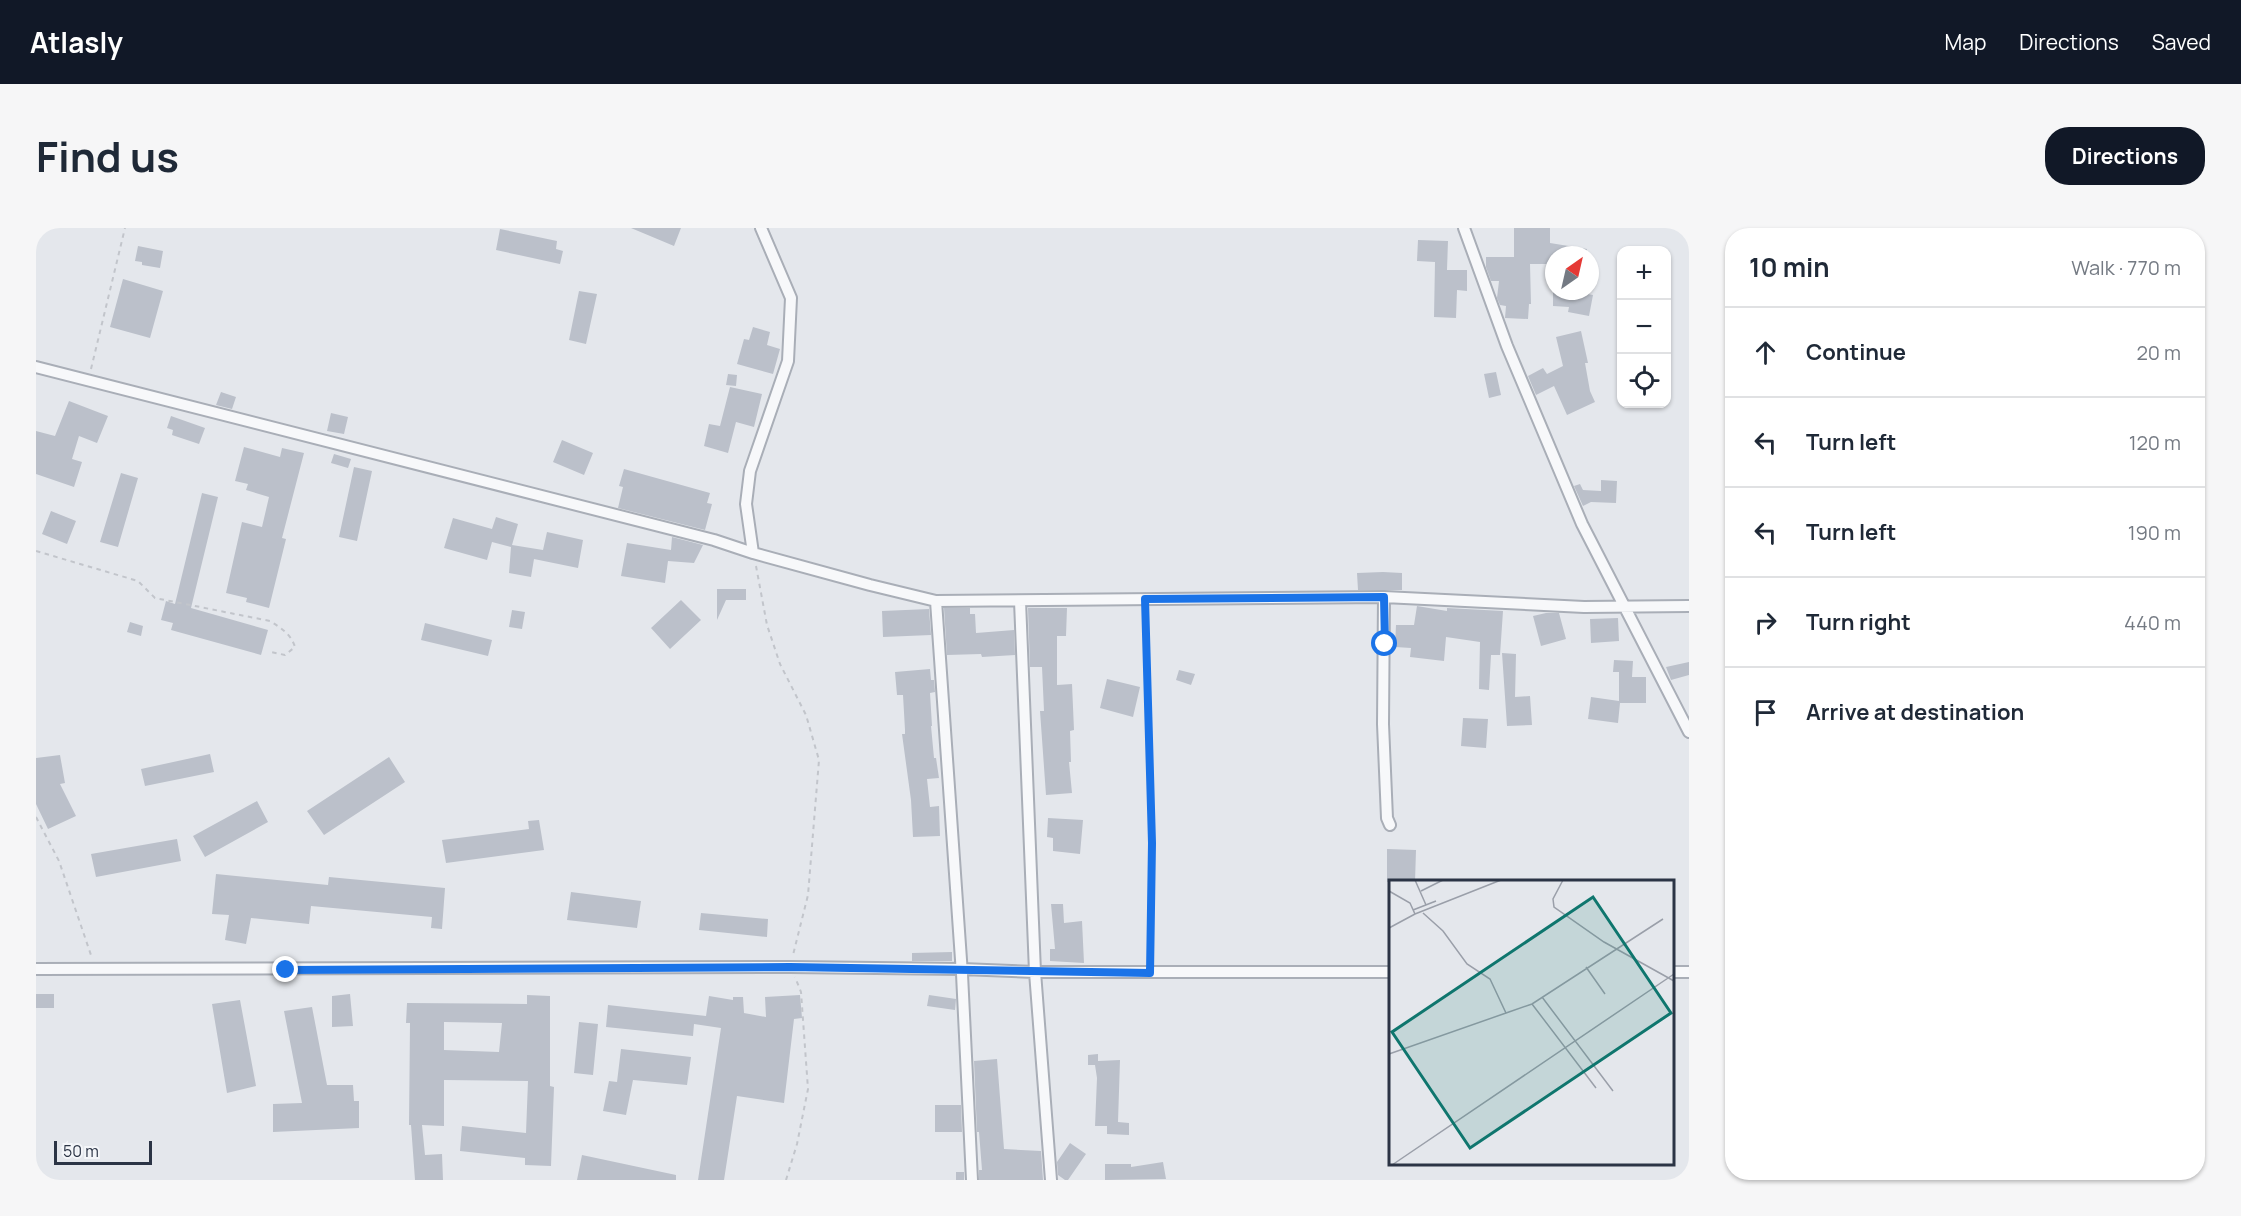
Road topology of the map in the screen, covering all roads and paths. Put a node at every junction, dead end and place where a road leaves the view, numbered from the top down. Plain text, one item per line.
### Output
1 (125, 228) edge
2 (761, 228) edge
3 (1464, 228) edge
4 (36, 367) edge
5 (89, 381) junction
6 (36, 551) edge
7 (753, 553) junction
8 (1384, 597) junction
9 (1145, 599) junction
10 (936, 601) junction
11 (1020, 601) junction
12 (1624, 606) junction
13 (1689, 606) edge
14 (271, 652) dead end
15 (1689, 732) edge
16 (36, 817) edge
17 (1390, 825) dead end
18 (790, 967) junction
19 (36, 969) edge
20 (96, 969) junction
21 (962, 969) junction
22 (1035, 972) junction
23 (1389, 972) edge
24 (1150, 973) junction
25 (786, 1180) edge
26 (972, 1180) edge
27 (1051, 1180) edge

1 - 5 path
2 - 7 street
3 - 12 street
4 - 5 street
5 - 7 street
6 - 14 path
7 - 10 street
7 - 18 path
8 - 9 street
8 - 12 street
8 - 17 street
9 - 11 street
9 - 24 path
10 - 11 street
10 - 21 street
11 - 22 street
12 - 13 street
12 - 15 street
16 - 20 path
18 - 20 street
18 - 21 street
18 - 25 path
19 - 20 street
21 - 22 street
21 - 26 street
22 - 24 street
22 - 27 street
23 - 24 street

